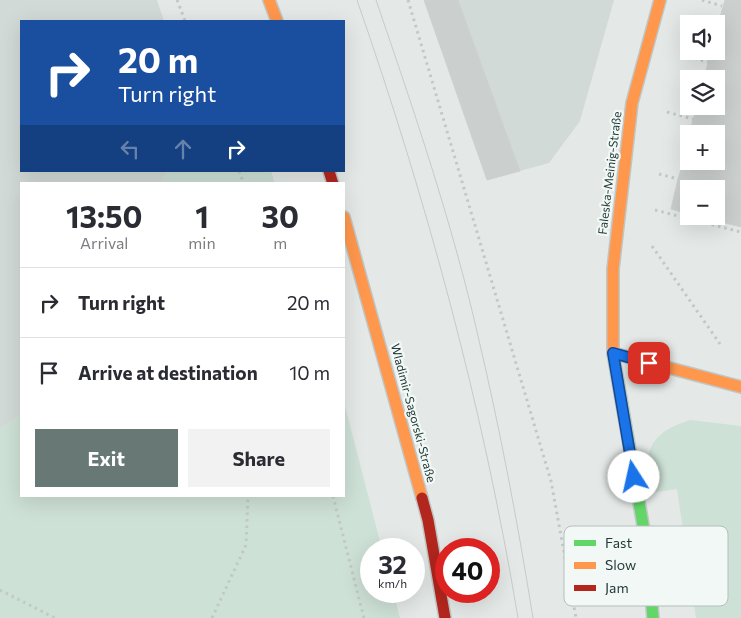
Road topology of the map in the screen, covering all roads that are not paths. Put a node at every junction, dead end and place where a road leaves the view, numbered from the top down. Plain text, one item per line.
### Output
1 (269, 0) edge
2 (660, 0) edge
3 (277, 20) edge
4 (345, 221) edge
5 (613, 353) junction
6 (741, 387) edge
7 (643, 526) edge
8 (445, 618) edge

1 - 3 street
2 - 5 street, Faleska-Meinig-Straße
4 - 8 street, Wladimir-Sagorski-Straße
5 - 6 street
5 - 7 street, Faleska-Meinig-Straße

